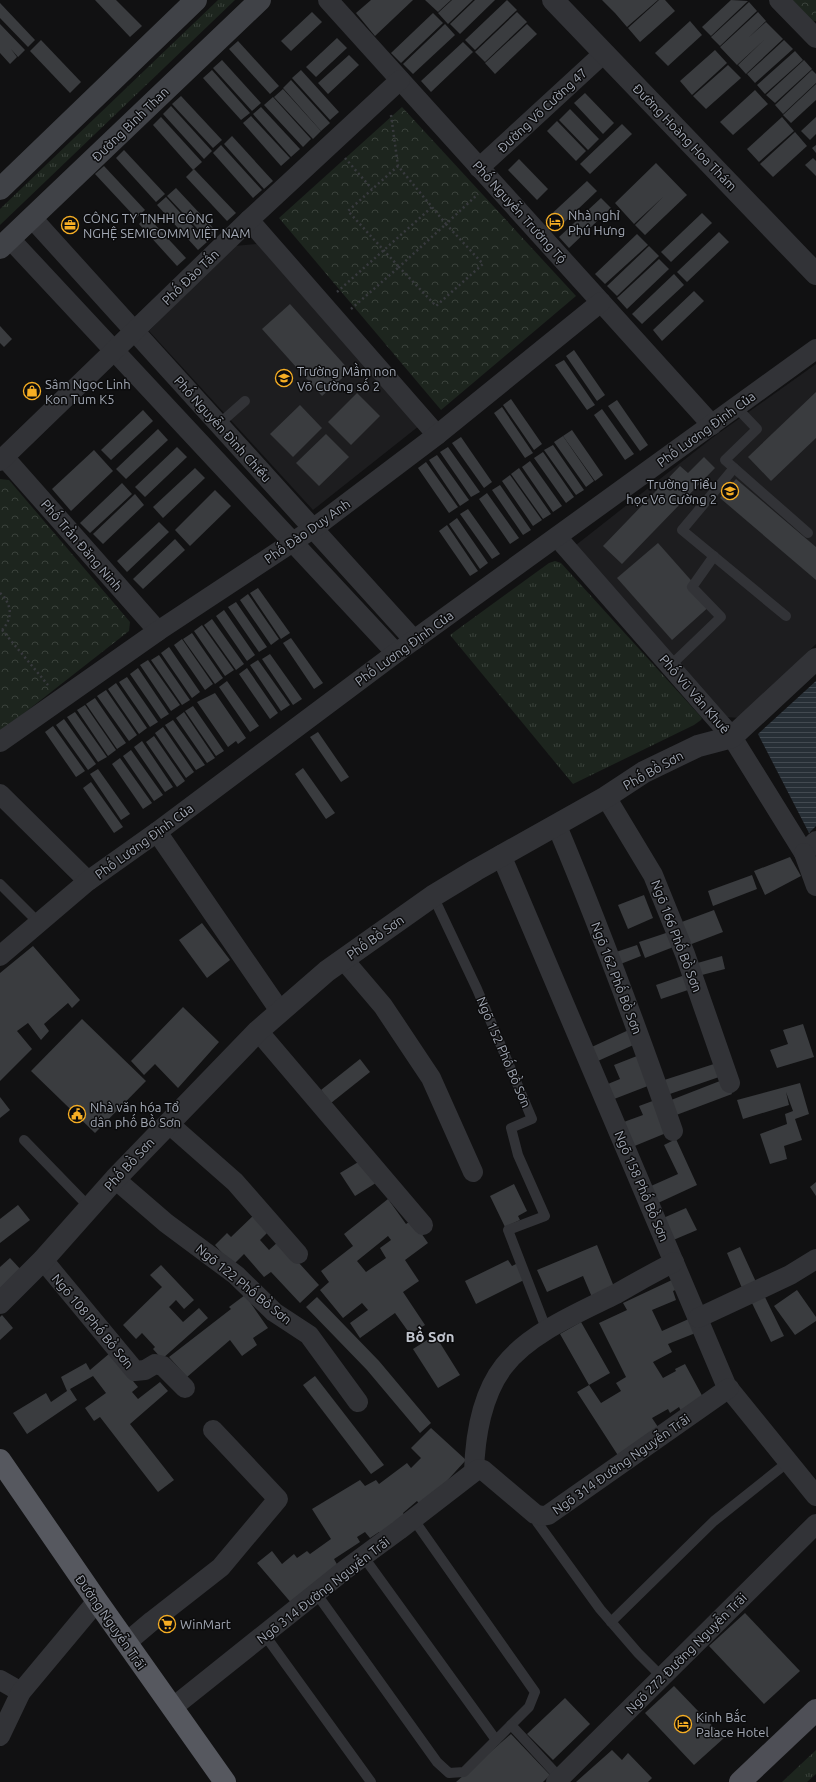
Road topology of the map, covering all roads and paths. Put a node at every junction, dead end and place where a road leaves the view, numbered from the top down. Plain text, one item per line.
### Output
1 (196, 0) edge
2 (260, 0) edge
3 (328, 0) edge
4 (553, 0) edge
5 (779, 0) edge
6 (816, 38) edge
7 (604, 53) junction
8 (400, 80) junction
9 (391, 114) dead end
10 (343, 156) dead end
11 (398, 166) junction
12 (479, 168) junction
13 (1, 186) edge
14 (372, 189) junction
15 (482, 189) dead end
16 (432, 207) junction
17 (32, 218) junction
18 (249, 220) junction
19 (446, 224) junction
20 (5, 244) edge
21 (384, 250) junction
22 (813, 266) edge
23 (399, 267) junction
24 (336, 294) dead end
25 (601, 302) junction
26 (350, 311) dead end
27 (134, 331) junction
28 (816, 349) edge
29 (114, 350) junction
30 (245, 401) dead end
31 (736, 407) junction
32 (219, 424) junction
33 (712, 425) junction
34 (438, 435) junction
35 (199, 441) junction
36 (2, 459) edge
37 (734, 468) junction
38 (314, 528) junction
39 (808, 533) dead end
40 (557, 537) junction
41 (292, 542) junction
42 (714, 556) junction
43 (0, 593) edge
44 (786, 616) dead end
45 (1, 631) edge
46 (158, 632) junction
47 (414, 640) junction
48 (396, 653) junction
49 (816, 659) edge
50 (670, 666) junction
51 (53, 691) dead end
52 (732, 737) junction
53 (0, 742) edge
54 (0, 794) edge
55 (606, 797) junction
56 (557, 826) junction
57 (157, 832) junction
58 (812, 854) edge
59 (501, 855) junction
60 (88, 881) junction
61 (0, 884) edge
62 (816, 886) edge
63 (433, 896) junction
64 (39, 923) junction
65 (0, 956) edge
66 (343, 959) junction
67 (280, 1011) junction
68 (258, 1031) junction
69 (730, 1083) dead end
70 (168, 1123) junction
71 (673, 1131) dead end
72 (24, 1140) dead end
73 (473, 1172) dead end
74 (115, 1179) junction
75 (90, 1208) junction
76 (423, 1225) dead end
77 (298, 1254) dead end
78 (816, 1259) edge
79 (43, 1260) junction
80 (674, 1262) junction
81 (0, 1303) edge
82 (698, 1318) junction
83 (547, 1331) junction
84 (185, 1388) dead end
85 (729, 1388) junction
86 (358, 1402) dead end
87 (213, 1430) dead end
88 (0, 1460) edge
89 (788, 1462) junction
90 (474, 1472) junction
91 (816, 1496) edge
92 (536, 1514) junction
93 (414, 1520) junction
94 (816, 1524) edge
95 (363, 1556) junction
96 (316, 1593) junction
97 (97, 1602) junction
98 (611, 1622) junction
99 (264, 1634) junction
100 (126, 1643) junction
101 (662, 1677) junction
102 (0, 1680) edge
103 (21, 1692) junction
104 (172, 1708) junction
105 (816, 1710) edge
106 (511, 1725) junction
107 (0, 1736) edge
108 (496, 1740) junction
109 (558, 1780) edge
110 (225, 1782) edge
111 (371, 1782) edge
112 (740, 1782) edge

1 - 13 main road
2 - 17 main road, Đường Bình Than
3 - 8 street, Phố Nguyễn Trường Tộ
4 - 7 street, Đường Hoàng Hoa Thám
5 - 6 street
7 - 12 street, Đường Võ Cường 47
7 - 22 street, Đường Hoàng Hoa Thám
8 - 12 street, Phố Nguyễn Trường Tộ
8 - 18 street, Phố Đào Tấn
9 - 11 path
10 - 14 path
11 - 14 path
11 - 16 path
12 - 25 street, Phố Nguyễn Trường Tộ
14 - 21 path
15 - 19 path
16 - 19 path
16 - 21 path
17 - 20 main road, Đường Bình Than
17 - 27 street, Phố Nguyễn Đình Chiểu
18 - 27 street, Phố Đào Tấn
18 - 34 street
19 - 23 path
19 - 23 path
20 - 29 street, Phố Nguyễn Đình Chiểu
21 - 23 path
21 - 24 path
23 - 26 path
25 - 33 street, Phố Nguyễn Trường Tộ
25 - 34 street, Phố Đào Duy Anh
27 - 29 street, Phố Đào Tấn
27 - 32 street, Phố Nguyễn Đình Chiểu
28 - 31 street, Phố Lương Định Của
29 - 35 street, Phố Nguyễn Đình Chiểu
29 - 36 street, Phố Đào Tấn
30 - 32 lane
31 - 33 street, Phố Lương Định Của
31 - 37 lane
32 - 35 street
32 - 38 street, Phố Nguyễn Đình Chiểu
33 - 40 street, Phố Lương Định Của
34 - 38 street, Phố Đào Duy Anh
35 - 41 street, Phố Nguyễn Đình Chiểu
36 - 46 street, Phố Trần Đăng Ninh
37 - 39 lane
37 - 42 lane
38 - 41 street, Phố Đào Duy Anh
38 - 47 street, Phố Nguyễn Đình Chiểu
40 - 47 street, Phố Lương Định Của
40 - 50 street, Phố Vũ Văn Khuê
41 - 46 street, Phố Đào Duy Anh
41 - 48 street, Phố Nguyễn Đình Chiểu
42 - 44 lane
42 - 50 lane
43 - 45 path
45 - 51 path
46 - 53 street, Phố Đào Duy Anh
47 - 48 street, Phố Lương Định Của
48 - 57 street, Phố Lương Định Của
49 - 52 street, Phố Bồ Sơn
50 - 52 street, Phố Vũ Văn Khuê
52 - 55 street, Phố Bồ Sơn
52 - 58 street, Phố Vũ Văn Khuê
54 - 60 street
55 - 56 street, Phố Bồ Sơn
55 - 69 street, Ngõ 166 Phố Bồ Sơn
56 - 59 street, Phố Bồ Sơn
56 - 71 street, Ngõ 162 Phố Bồ Sơn
57 - 60 street, Phố Lương Định Của
57 - 67 street
58 - 62 street, Phố Vũ Văn Khuê
59 - 63 street, Phố Bồ Sơn
59 - 80 street, Ngõ 158 Phố Bồ Sơn
60 - 64 street, Phố Lương Định Của
61 - 64 lane
63 - 66 street, Phố Bồ Sơn
63 - 83 lane, Ngõ 152 Phố Bồ Sơn
64 - 65 street, Phố Lương Định Của
66 - 67 street, Phố Bồ Sơn
66 - 73 street
67 - 68 street, Phố Bồ Sơn
68 - 70 street, Phố Bồ Sơn
68 - 76 street
70 - 74 street, Phố Bồ Sơn
70 - 77 street
72 - 75 lane
74 - 75 street, Phố Bồ Sơn
74 - 86 street, Ngõ 122 Phố Bồ Sơn
75 - 79 street, Phố Bồ Sơn
78 - 82 street
79 - 81 street, Phố Bồ Sơn
79 - 84 street, Ngõ 108 Phố Bồ Sơn
80 - 82 street, Ngõ 158 Phố Bồ Sơn
80 - 83 street
82 - 85 street, Ngõ 158 Phố Bồ Sơn
83 - 90 street
85 - 89 street, Ngõ 158 Phố Bồ Sơn
85 - 92 street, Ngõ 314 Đường Nguyễn Trãi
87 - 100 street
88 - 97 highway, Đường Nguyễn Trãi
89 - 91 street, Ngõ 158 Phố Bồ Sơn
89 - 98 lane
90 - 92 street, Ngõ 314 Đường Nguyễn Trãi
90 - 93 street, Ngõ 314 Đường Nguyễn Trãi
92 - 98 lane
93 - 95 street, Ngõ 314 Đường Nguyễn Trãi
93 - 106 lane
94 - 101 street, Ngõ 272 Đường Nguyễn Trãi
95 - 96 street, Ngõ 314 Đường Nguyễn Trãi
95 - 108 lane
96 - 99 street, Ngõ 314 Đường Nguyễn Trãi
96 - 108 lane
97 - 100 highway, Đường Nguyễn Trãi
97 - 103 street
98 - 101 lane
99 - 104 street, Ngõ 314 Đường Nguyễn Trãi
99 - 111 lane
100 - 104 highway, Đường Nguyễn Trãi
101 - 109 street, Ngõ 272 Đường Nguyễn Trãi
102 - 103 street
103 - 107 street
104 - 110 highway, Đường Nguyễn Trãi
105 - 112 main road
106 - 108 lane
106 - 109 lane

